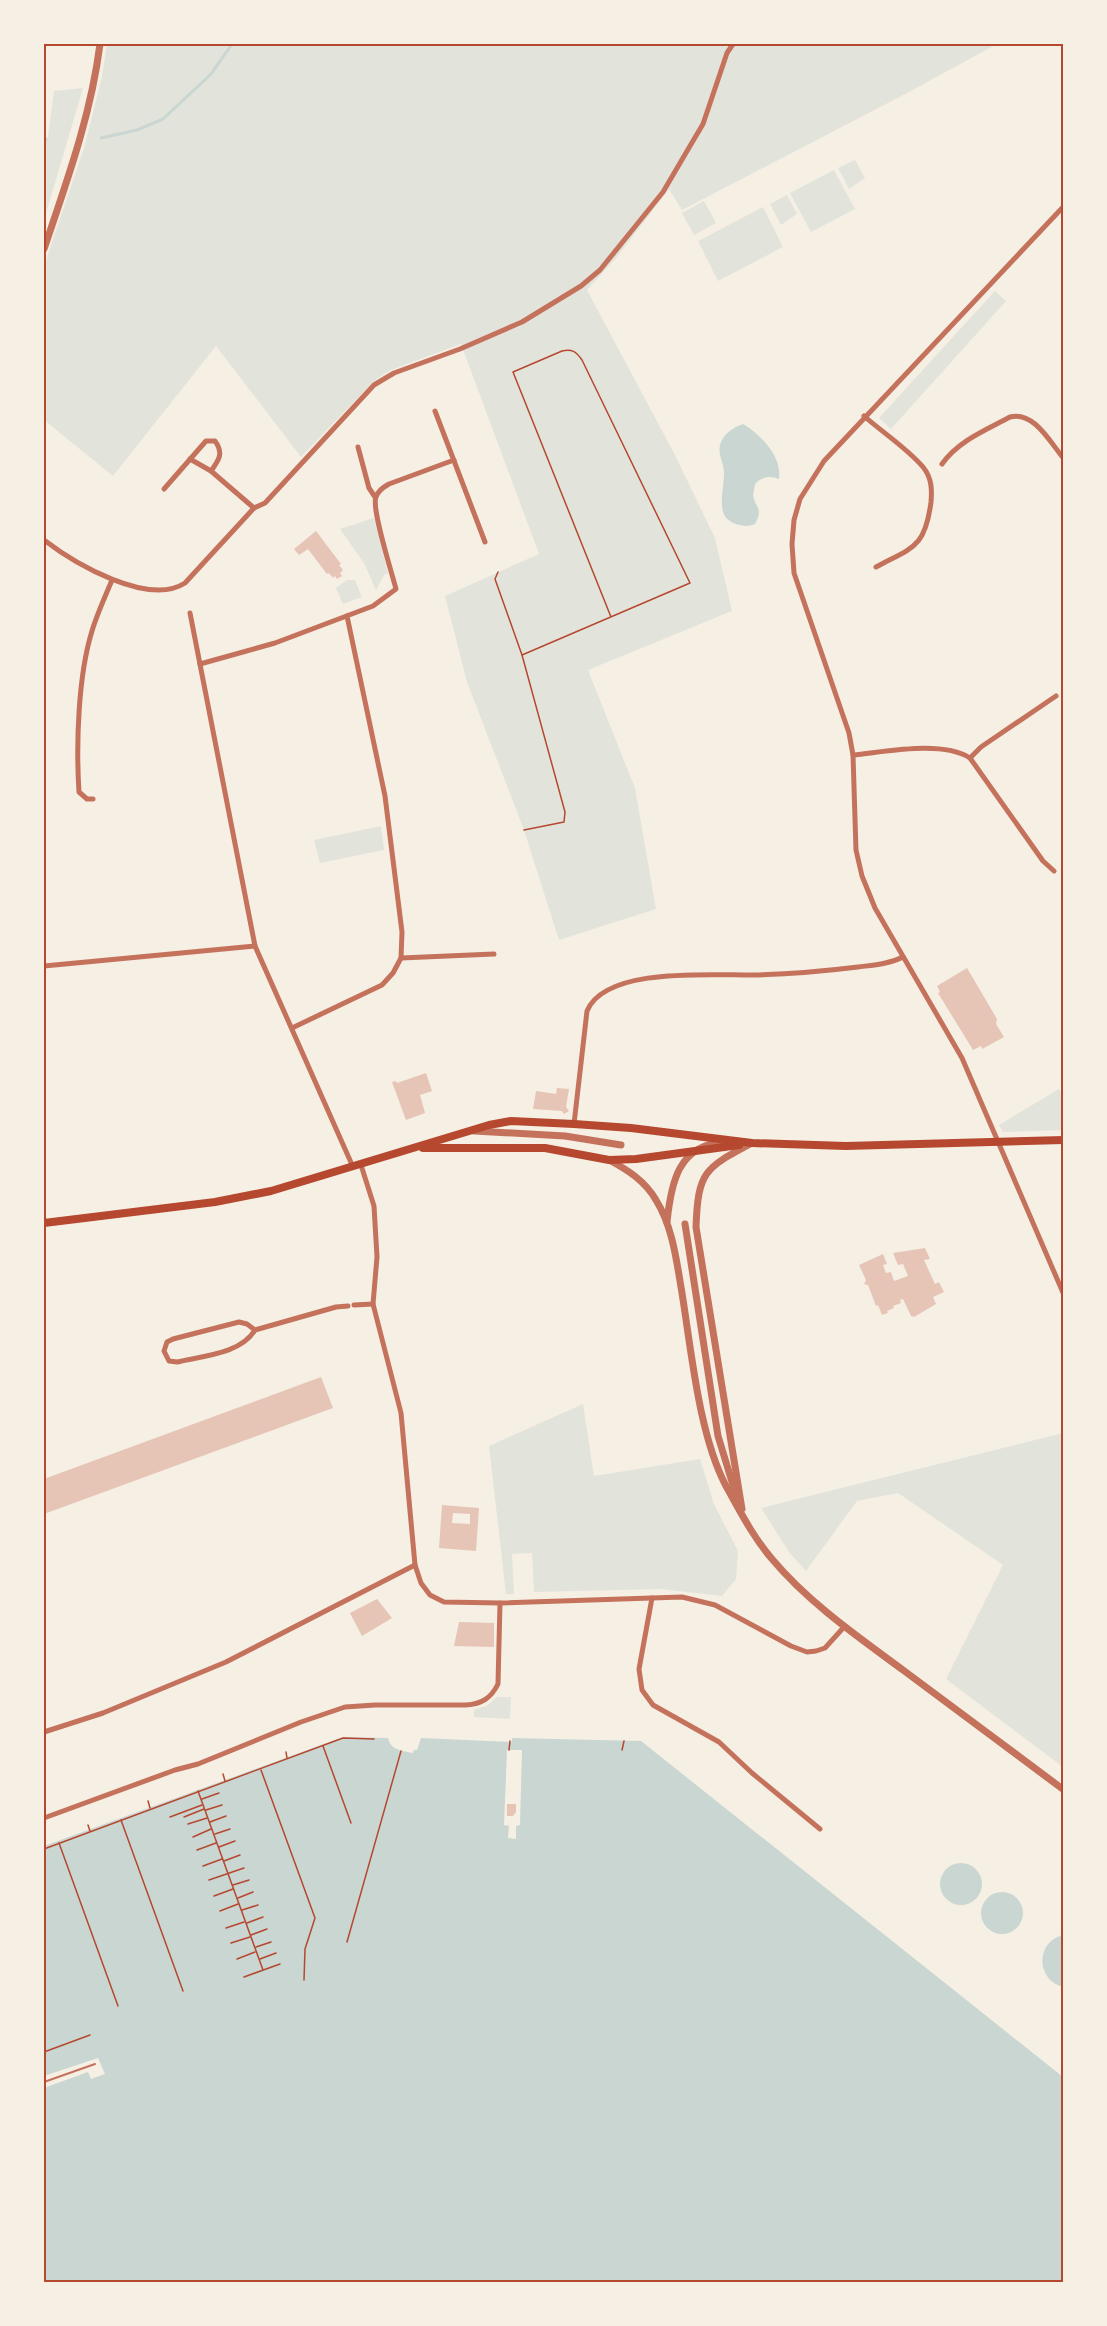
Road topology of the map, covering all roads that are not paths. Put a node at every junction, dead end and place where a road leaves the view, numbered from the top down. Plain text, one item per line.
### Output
1 (100, 44) edge
2 (733, 44) edge
3 (1064, 206) edge
4 (44, 249) edge
5 (435, 411) dead end
6 (864, 416) junction
7 (358, 447) dead end
8 (190, 459) junction
9 (1064, 459) edge
10 (454, 460) junction
11 (942, 464) dead end
12 (211, 471) junction
13 (164, 489) dead end
14 (375, 498) junction
15 (254, 508) junction
16 (44, 540) edge
17 (485, 542) dead end
18 (876, 567) dead end
19 (112, 580) junction
20 (190, 614) dead end
21 (347, 616) junction
22 (200, 664) junction
23 (1056, 696) dead end
24 (853, 755) junction
25 (970, 758) junction
26 (93, 799) dead end
27 (1054, 871) dead end
28 (255, 946) junction
29 (494, 954) dead end
30 (903, 957) junction
31 (401, 958) junction
32 (44, 966) edge
33 (292, 1028) junction
34 (574, 1124) junction
35 (470, 1131) junction
36 (1064, 1140) edge
37 (735, 1142) junction
38 (752, 1143) junction
39 (999, 1143) junction
40 (621, 1145) dead end
41 (415, 1148) junction
42 (696, 1151) junction
43 (609, 1160) junction
44 (357, 1166) junction
45 (667, 1222) junction
46 (44, 1223) edge
47 (685, 1224) dead end
48 (1064, 1295) edge
49 (373, 1304) junction
50 (255, 1330) junction
51 (743, 1514) junction
52 (415, 1565) junction
53 (652, 1598) junction
54 (500, 1603) junction
55 (844, 1627) junction
56 (44, 1732) edge
57 (1064, 1790) edge
58 (44, 1818) edge
59 (820, 1829) dead end
60 (95, 2064) dead end
61 (44, 2082) edge

1 - 4 street
2 - 15 street
3 - 6 street
5 - 10 street
6 - 18 street
6 - 24 street
7 - 14 street
8 - 12 street
8 - 12 street
8 - 13 street
9 - 11 street
10 - 14 street
10 - 17 street
12 - 15 street
14 - 21 street
15 - 19 street
16 - 19 street
19 - 26 street
20 - 22 street
21 - 22 street
21 - 31 street
22 - 28 street
23 - 25 street
24 - 25 street
24 - 30 street
25 - 27 street
28 - 32 street
28 - 33 street
29 - 31 street
30 - 34 street
30 - 39 street
31 - 33 street
33 - 44 street
34 - 35 main road
34 - 37 main road
35 - 40 street
35 - 41 main road
36 - 39 main road
37 - 38 main road
37 - 42 street
38 - 39 main road
38 - 42 main road
38 - 51 street
39 - 48 street
41 - 43 main road
41 - 44 main road
42 - 43 main road
42 - 45 street
43 - 45 street
44 - 46 main road
44 - 49 street
45 - 51 street
47 - 51 street
49 - 50 street
49 - 52 street
50 - 50 street
51 - 55 street
52 - 54 street
52 - 56 street
53 - 54 street
53 - 55 street
53 - 59 street
54 - 58 street
55 - 57 street
60 - 61 lane

